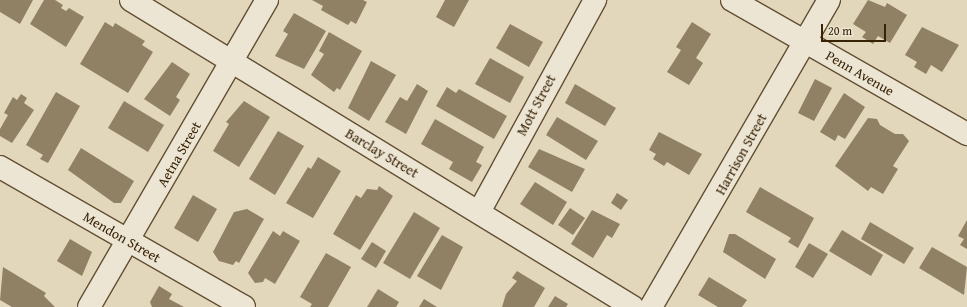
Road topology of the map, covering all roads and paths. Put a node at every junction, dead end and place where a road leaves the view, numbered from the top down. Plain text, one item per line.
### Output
1 (131, 0) edge
2 (267, 0) edge
3 (595, 0) edge
4 (732, 0) edge
5 (829, 0) edge
6 (805, 41) junction
7 (232, 62) junction
8 (967, 134) edge
9 (0, 167) edge
10 (479, 212) junction
11 (128, 241) junction
12 (89, 307) edge
13 (244, 307) edge
14 (633, 307) edge
15 (651, 307) edge

1 - 7 street, Barclay Street
2 - 7 street, Aetna Street
3 - 10 street, Mott Street
4 - 6 street, Penn Avenue
5 - 6 street, Harrison Street
6 - 8 street, Penn Avenue
6 - 15 street, Harrison Street
7 - 10 street, Barclay Street
7 - 11 street, Aetna Street
9 - 11 street, Mendon Street
10 - 14 street, Barclay Street
11 - 12 street, Aetna Street
11 - 13 street, Mendon Street

